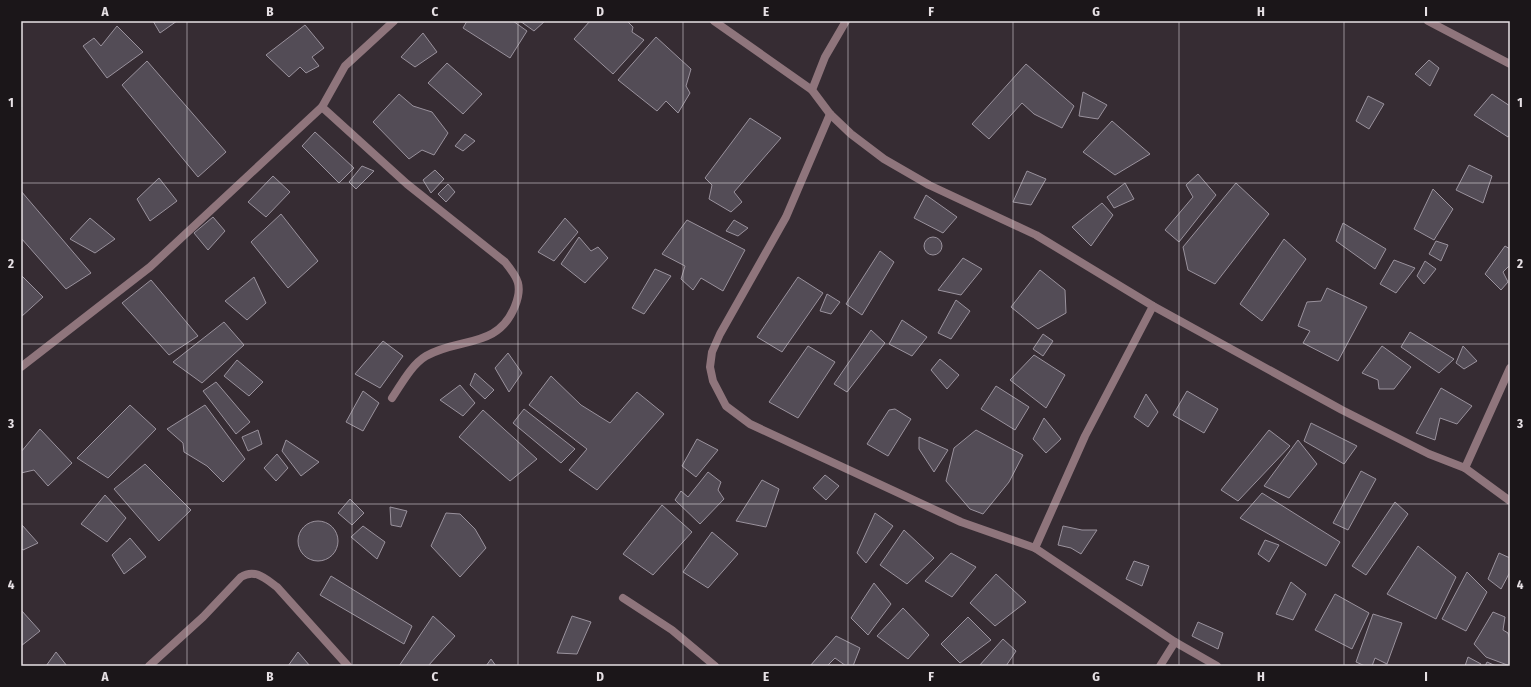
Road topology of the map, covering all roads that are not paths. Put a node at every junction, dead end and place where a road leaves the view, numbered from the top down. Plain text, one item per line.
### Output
1 (394, 21) edge
2 (714, 21) edge
3 (846, 21) edge
4 (1428, 21) edge
5 (1510, 64) edge
6 (812, 90) junction
7 (322, 107) junction
8 (830, 114) junction
9 (1154, 306) junction
10 (21, 367) edge
11 (1510, 368) edge
12 (392, 398) dead end
13 (1465, 468) junction
14 (1510, 501) edge
15 (1035, 548) junction
16 (623, 598) dead end
17 (1175, 642) junction
18 (150, 666) edge
19 (348, 666) edge
20 (715, 666) edge
21 (1160, 666) edge
22 (1217, 666) edge

1 - 7 street
2 - 6 street
3 - 6 street
4 - 5 street
6 - 8 street
7 - 10 street
7 - 12 street
8 - 9 street
8 - 15 street
9 - 13 street
9 - 15 street
11 - 13 street
13 - 14 street
15 - 17 street
16 - 20 street
17 - 21 street
17 - 22 street
18 - 19 street

